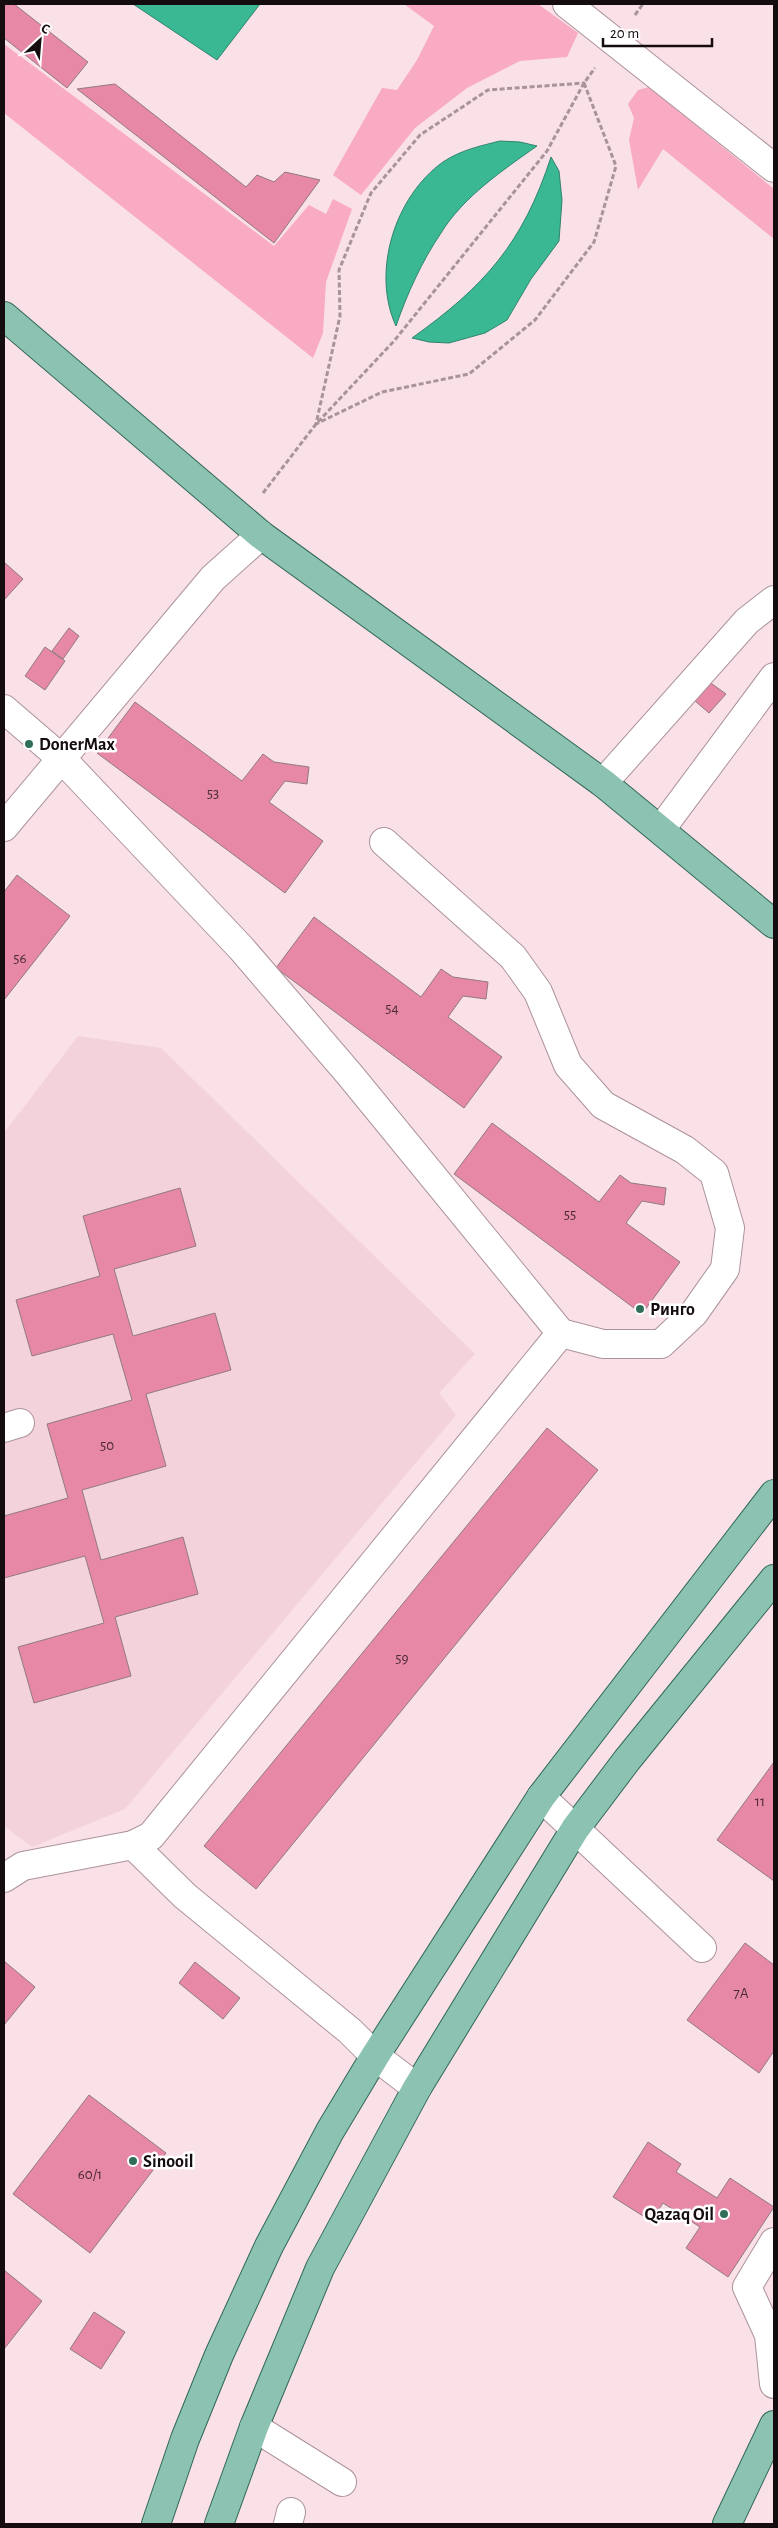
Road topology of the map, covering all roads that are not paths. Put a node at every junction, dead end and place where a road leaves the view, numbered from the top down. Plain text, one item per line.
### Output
1 (566, 4) edge
2 (774, 168) edge
3 (4, 316) edge
4 (252, 528) junction
5 (774, 600) edge
6 (774, 677) edge
7 (6, 713) edge
8 (62, 758) junction
9 (603, 783) junction
10 (4, 827) edge
11 (661, 829) junction
12 (384, 842) dead end
13 (774, 924) edge
14 (560, 1333) junction
15 (774, 1494) edge
16 (774, 1579) edge
17 (541, 1797) junction
18 (575, 1829) junction
19 (133, 1845) junction
20 (4, 1878) edge
21 (702, 1948) dead end
22 (375, 2056) junction
23 (417, 2088) junction
24 (774, 2242) edge
25 (774, 2384) edge
26 (774, 2425) edge
27 (254, 2427) junction
28 (342, 2482) dead end
29 (156, 2524) edge
30 (219, 2524) edge
31 (727, 2524) edge

1 - 2 street
3 - 4 main road
4 - 8 street
4 - 9 main road
5 - 9 street
6 - 11 street
7 - 8 street
8 - 10 street
8 - 14 street
9 - 11 main road
11 - 13 main road
12 - 14 street
14 - 19 street
15 - 17 main road
16 - 18 main road
17 - 18 street
17 - 22 main road
18 - 21 street
18 - 23 main road
19 - 20 street
19 - 22 street
22 - 23 street
22 - 29 main road
23 - 27 main road
24 - 25 street
26 - 31 main road
27 - 28 street
27 - 30 main road

